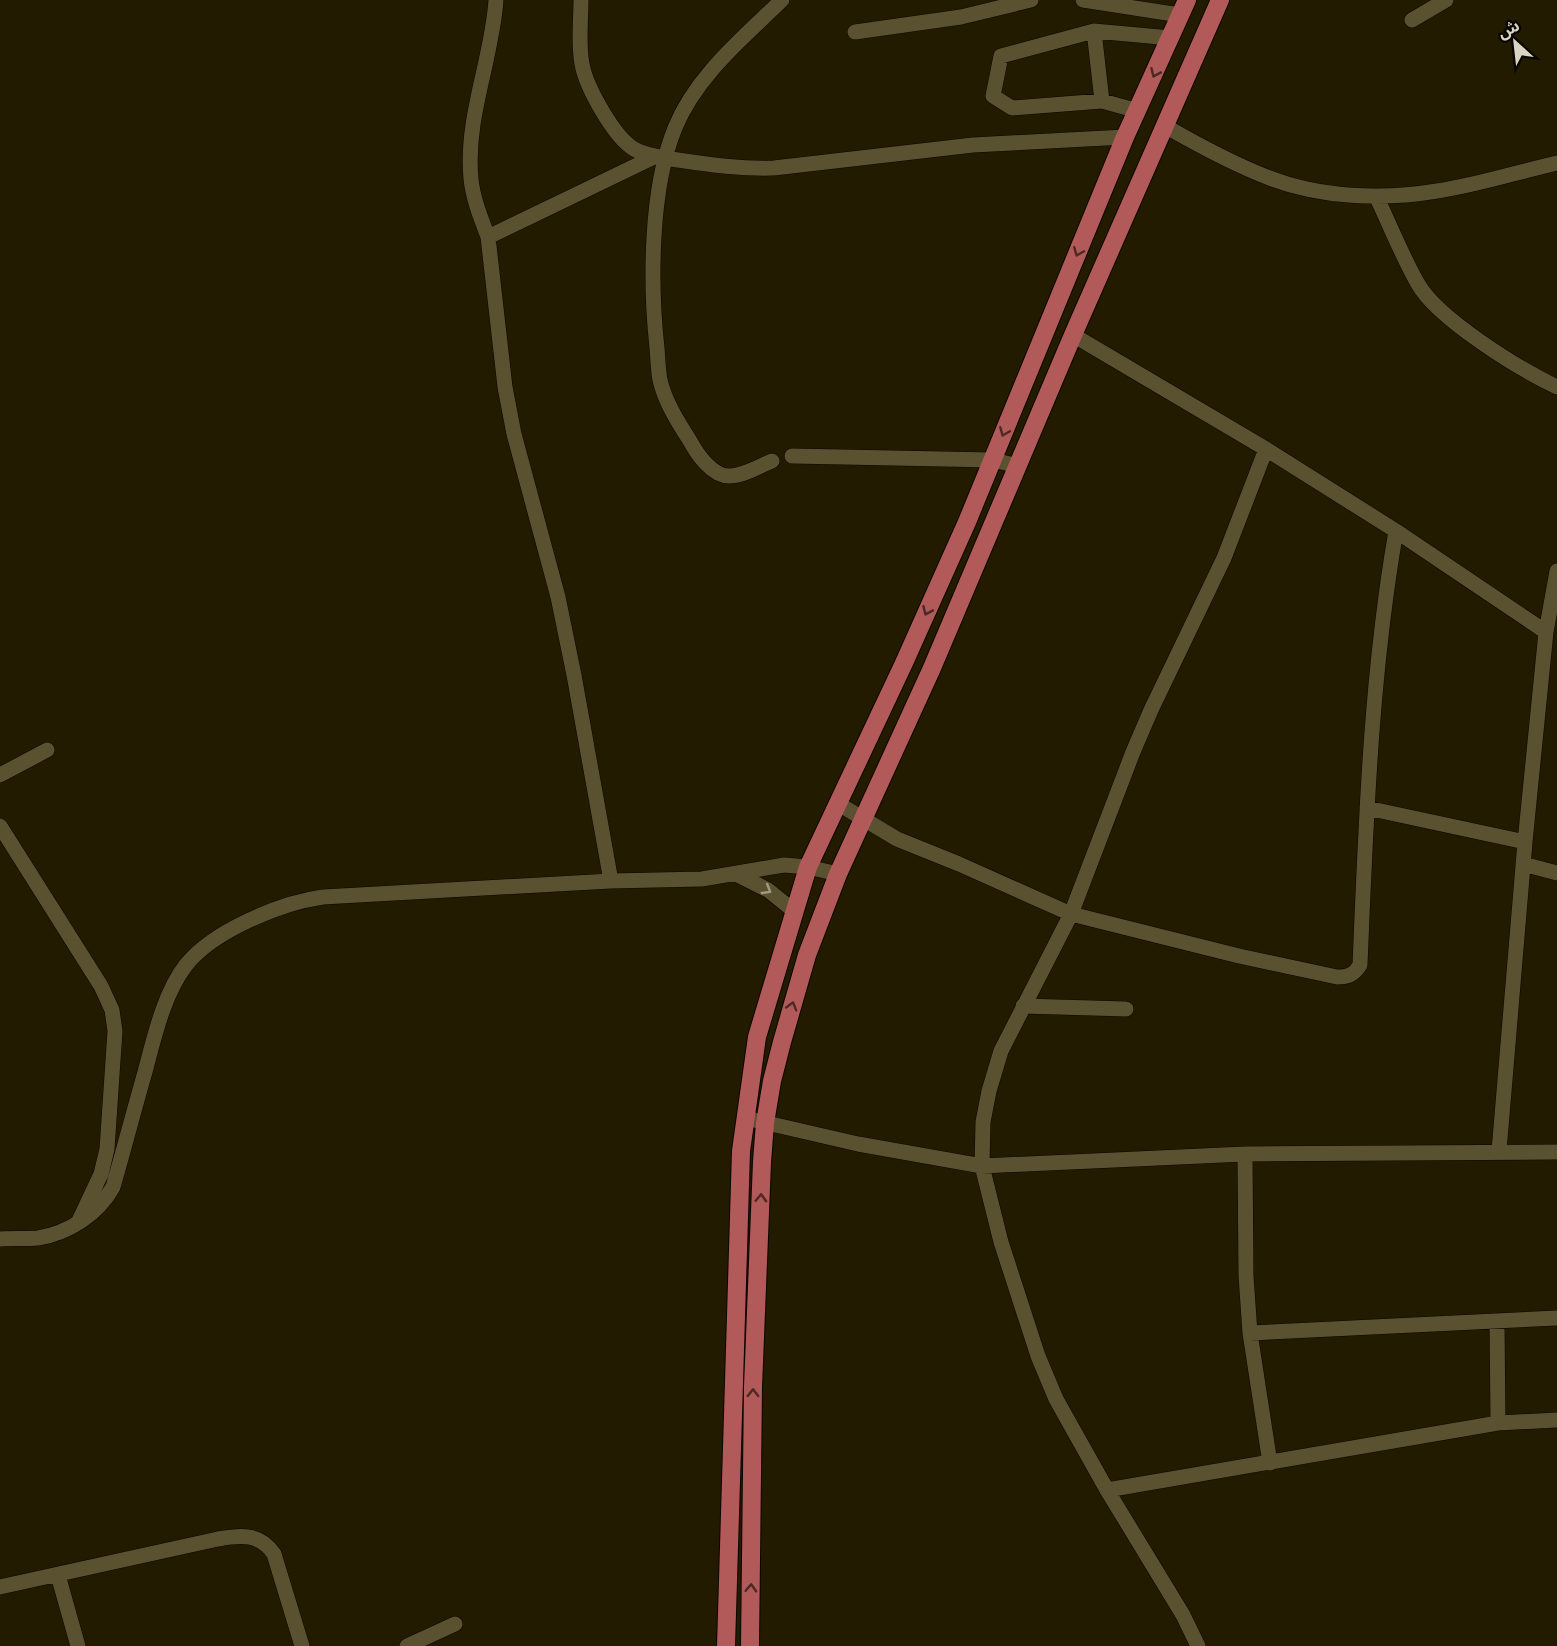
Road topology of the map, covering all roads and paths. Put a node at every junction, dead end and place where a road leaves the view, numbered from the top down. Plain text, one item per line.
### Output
1 (496, 0) edge
2 (582, 0) edge
3 (782, 0) edge
4 (1031, 0) edge
5 (1083, 0) edge
6 (1220, 0) edge
7 (1446, 0) edge
8 (1183, 8) edge
9 (1412, 20) dead end
10 (1094, 31) junction
11 (855, 32) dead end
12 (1171, 38) junction
13 (1102, 101) junction
14 (1138, 111) junction
15 (1165, 126) junction
16 (1125, 137) junction
17 (661, 157) junction
18 (1557, 163) edge
19 (1376, 196) junction
20 (488, 237) junction
21 (1073, 335) junction
22 (1557, 387) edge
23 (1266, 449) junction
24 (792, 456) dead end
25 (993, 460) junction
26 (772, 461) dead end
27 (1018, 466) junction
28 (1396, 531) junction
29 (1557, 571) edge
30 (1546, 632) junction
31 (47, 750) dead end
32 (0, 775) edge
33 (837, 803) junction
34 (1367, 808) junction
35 (862, 817) junction
36 (0, 826) edge
37 (1525, 842) junction
38 (1523, 864) junction
39 (808, 867) junction
40 (1557, 873) edge
41 (736, 874) junction
42 (838, 874) junction
43 (610, 881) junction
44 (794, 911) junction
45 (1071, 914) junction
46 (1023, 1006) junction
47 (1126, 1009) dead end
48 (746, 1118) junction
49 (765, 1123) junction
50 (1499, 1151) junction
51 (1557, 1152) edge
52 (1245, 1154) junction
53 (982, 1166) junction
54 (78, 1223) junction
55 (0, 1239) edge
56 (1557, 1318) edge
57 (1497, 1321) junction
58 (1250, 1333) junction
59 (1557, 1420) edge
60 (1498, 1423) junction
61 (1270, 1463) junction
62 (1107, 1490) junction
63 (58, 1575) junction
64 (0, 1587) edge
65 (455, 1624) dead end
66 (78, 1646) edge
67 (302, 1646) edge
68 (407, 1646) edge
69 (726, 1646) edge
70 (750, 1646) edge
71 (1198, 1646) edge

1 - 20 street
2 - 17 street
3 - 17 street
4 - 11 street
5 - 8 street
6 - 15 main road
7 - 9 street
8 - 12 main road
10 - 12 street
10 - 13 street
10 - 13 street
12 -> 14 main road
13 - 14 street
14 - 16 main road
15 - 19 street
15 - 21 main road
16 - 17 street
16 -> 25 main road
17 - 20 street
17 - 26 street
18 - 19 street
19 - 22 street
20 - 43 street
21 - 23 street
21 - 27 main road
23 - 28 street
23 - 45 street
24 - 25 street
25 - 27 street
25 -> 33 main road
27 - 35 main road
28 - 30 street
28 - 34 street
29 - 30 street
30 - 37 street
31 - 32 street
33 - 35 street
33 - 39 main road
34 - 37 street
34 - 45 street
35 - 42 main road
35 - 45 street
36 - 54 street
37 - 38 street
38 - 40 street
38 - 50 street
39 - 41 street
39 - 42 street
39 - 44 main road
41 - 43 street
41 -> 44 street
49 -> 42 main road
43 - 54 street
44 - 48 main road
45 - 46 street
46 - 47 street
46 - 53 street
48 - 49 street
48 - 69 main road
49 - 53 street
70 -> 49 main road
50 - 51 street
50 - 52 street
52 - 53 street
52 - 58 street
53 - 62 street
54 - 55 street
56 - 57 street
57 - 58 street
57 - 60 street
58 - 61 street
59 - 60 street
60 - 61 street
61 - 62 street
62 - 71 street
63 - 64 street
63 - 66 street
63 - 67 street
65 - 68 street

